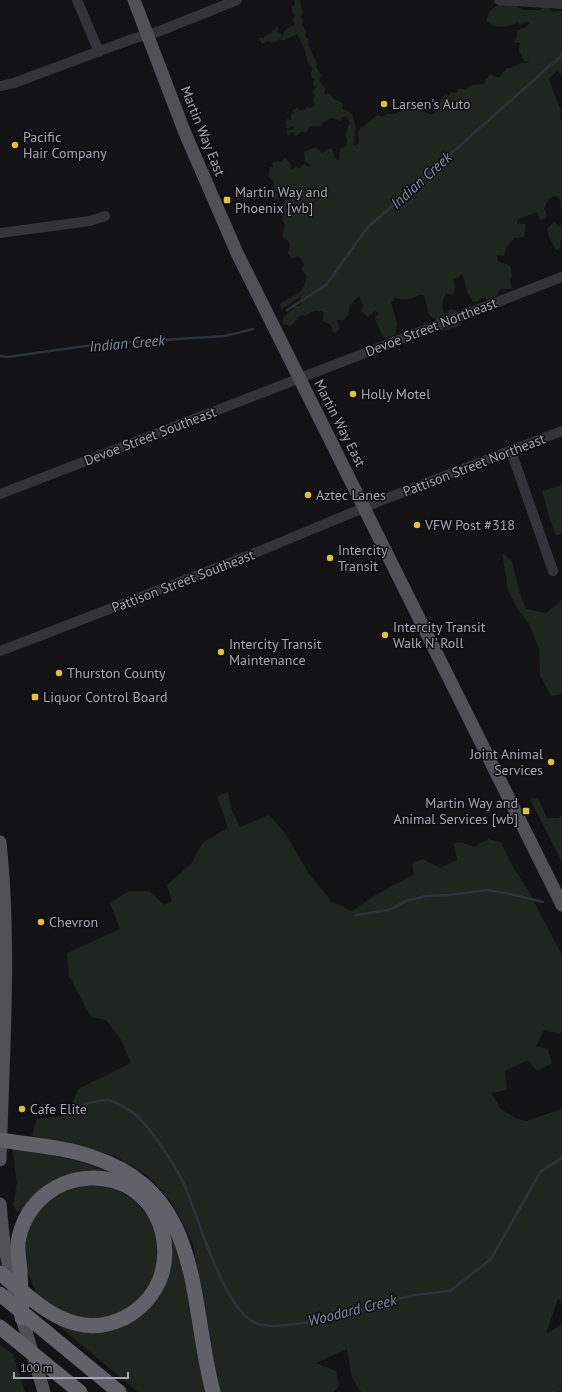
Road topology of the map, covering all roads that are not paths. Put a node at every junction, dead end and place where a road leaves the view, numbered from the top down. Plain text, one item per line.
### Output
1 (78, 0) edge
2 (134, 0) edge
3 (237, 0) edge
4 (499, 0) edge
5 (562, 4) edge
6 (148, 34) junction
7 (98, 52) junction
8 (0, 86) edge
9 (105, 216) dead end
10 (0, 232) edge
11 (562, 277) edge
12 (299, 378) junction
13 (562, 431) edge
14 (511, 451) junction
15 (0, 494) edge
16 (364, 508) junction
17 (553, 571) dead end
18 (0, 650) edge
19 (0, 846) edge
20 (562, 905) edge
21 (0, 1140) edge
22 (0, 1160) edge
23 (0, 1204) edge
24 (0, 1273) edge
25 (0, 1294) edge
26 (22, 1318) junction
27 (0, 1327) edge
28 (44, 1392) edge
29 (80, 1392) edge
30 (119, 1392) edge
31 (213, 1392) edge

1 - 7 street
2 - 6 main road, Martin Way East
3 - 6 street
4 - 5 street
6 - 7 street
6 - 12 main road, Martin Way East
7 - 8 street
9 - 10 street
11 - 12 street, Devoe Street Northeast
12 - 15 street, Devoe Street Southeast
12 - 16 main road, Martin Way East
13 - 14 street, Pattison Street Northeast
14 - 16 street, Pattison Street Northeast
14 - 17 street
16 - 18 street, Pattison Street Southeast
16 - 20 main road, Martin Way East
19 - 21 main road
21 - 22 main road
21 - 31 highway
23 - 26 main road
24 - 26 highway
25 - 30 highway
26 - 28 main road
27 - 29 highway

